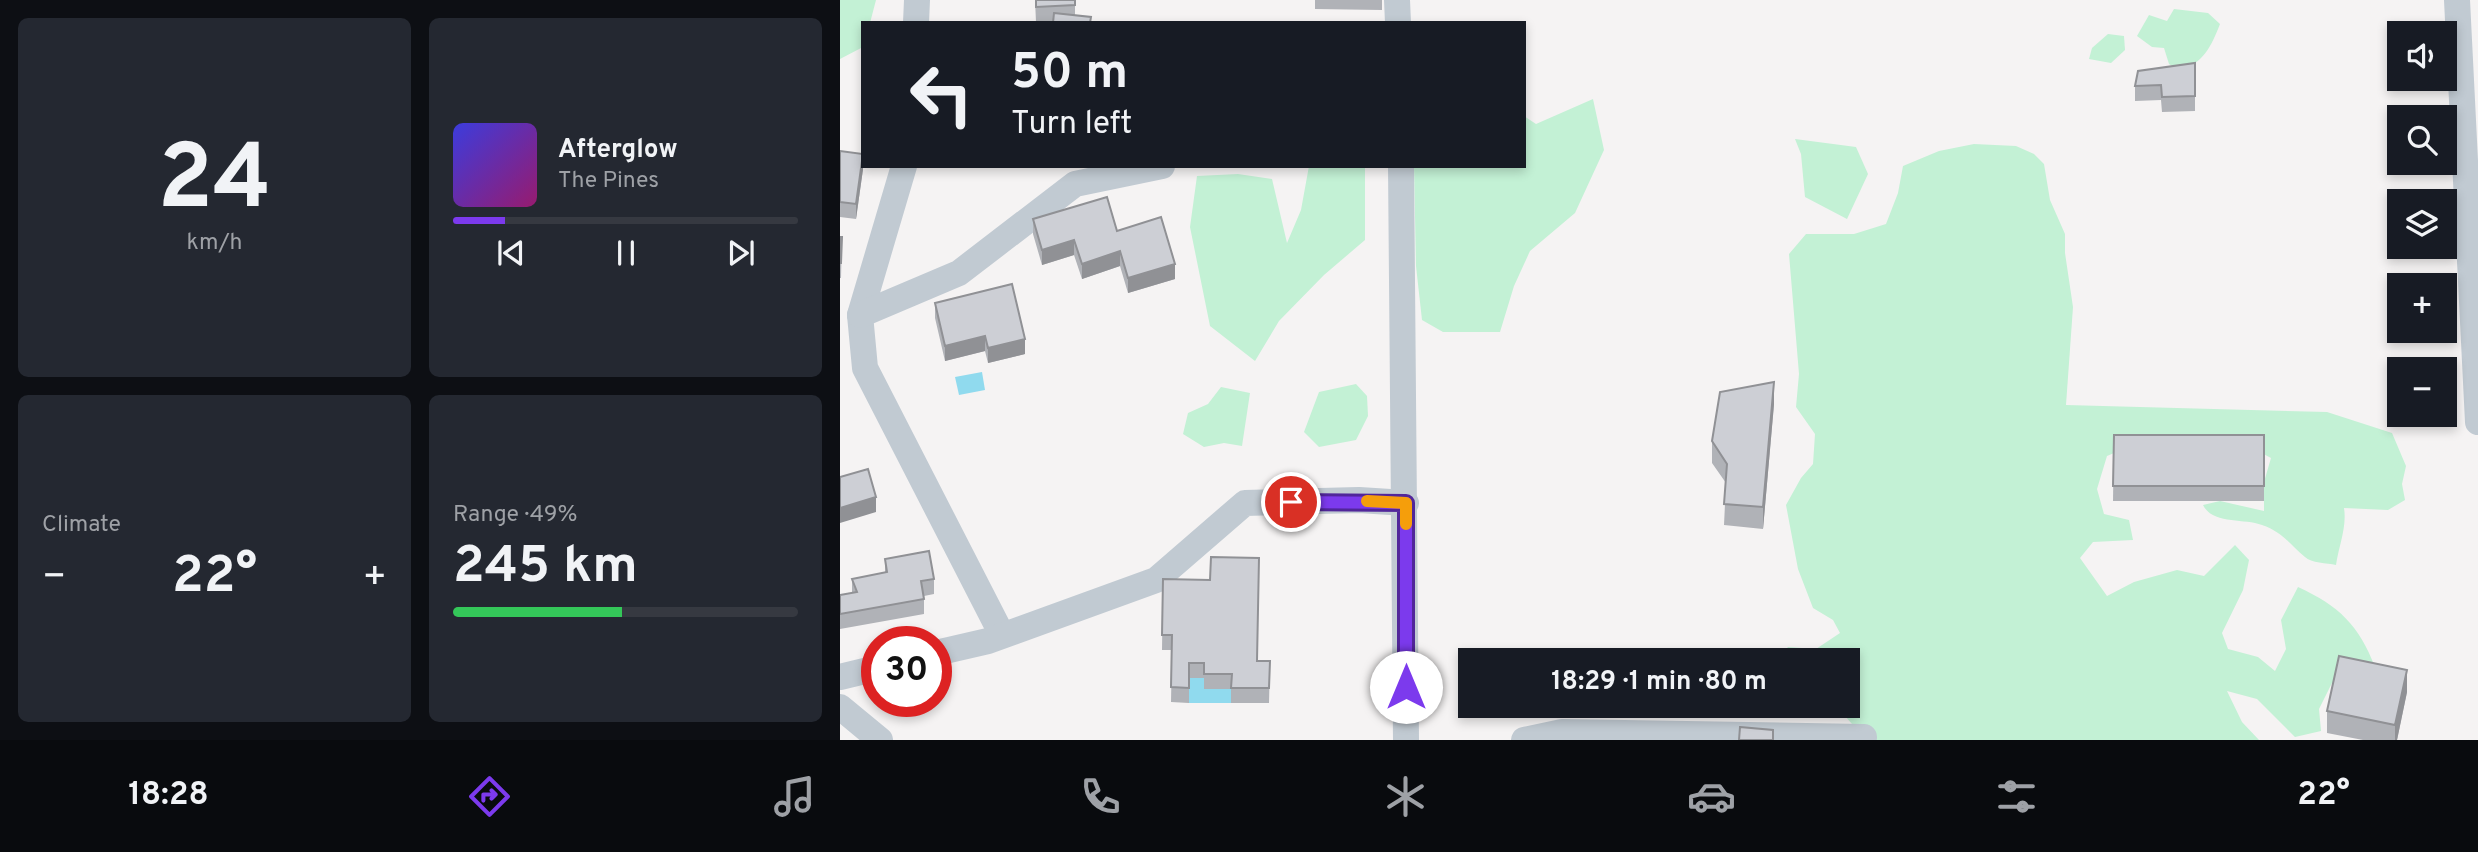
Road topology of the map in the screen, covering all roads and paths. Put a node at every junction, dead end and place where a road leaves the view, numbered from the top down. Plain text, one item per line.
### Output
1 (917, 0) edge
2 (1397, 0) edge
3 (2457, 0) edge
4 (915, 21) edge
5 (1398, 21) edge
6 (2469, 76) edge
7 (903, 168) edge
8 (1152, 168) edge
9 (1401, 168) edge
10 (860, 316) junction
11 (2478, 422) edge
12 (1406, 503) junction
13 (1002, 635) junction
14 (952, 649) edge
15 (861, 672) edge
16 (840, 677) edge
17 (840, 707) edge
18 (1864, 737) dead end
19 (880, 740) edge
20 (1406, 740) edge
21 (1524, 740) edge

1 - 4 street
2 - 5 street
3 - 6 street
6 - 11 street
7 - 10 street
8 - 10 street
9 - 12 street
10 - 13 street
12 - 13 street
12 - 20 street
13 - 14 street
15 - 16 street
17 - 19 street
18 - 21 street

